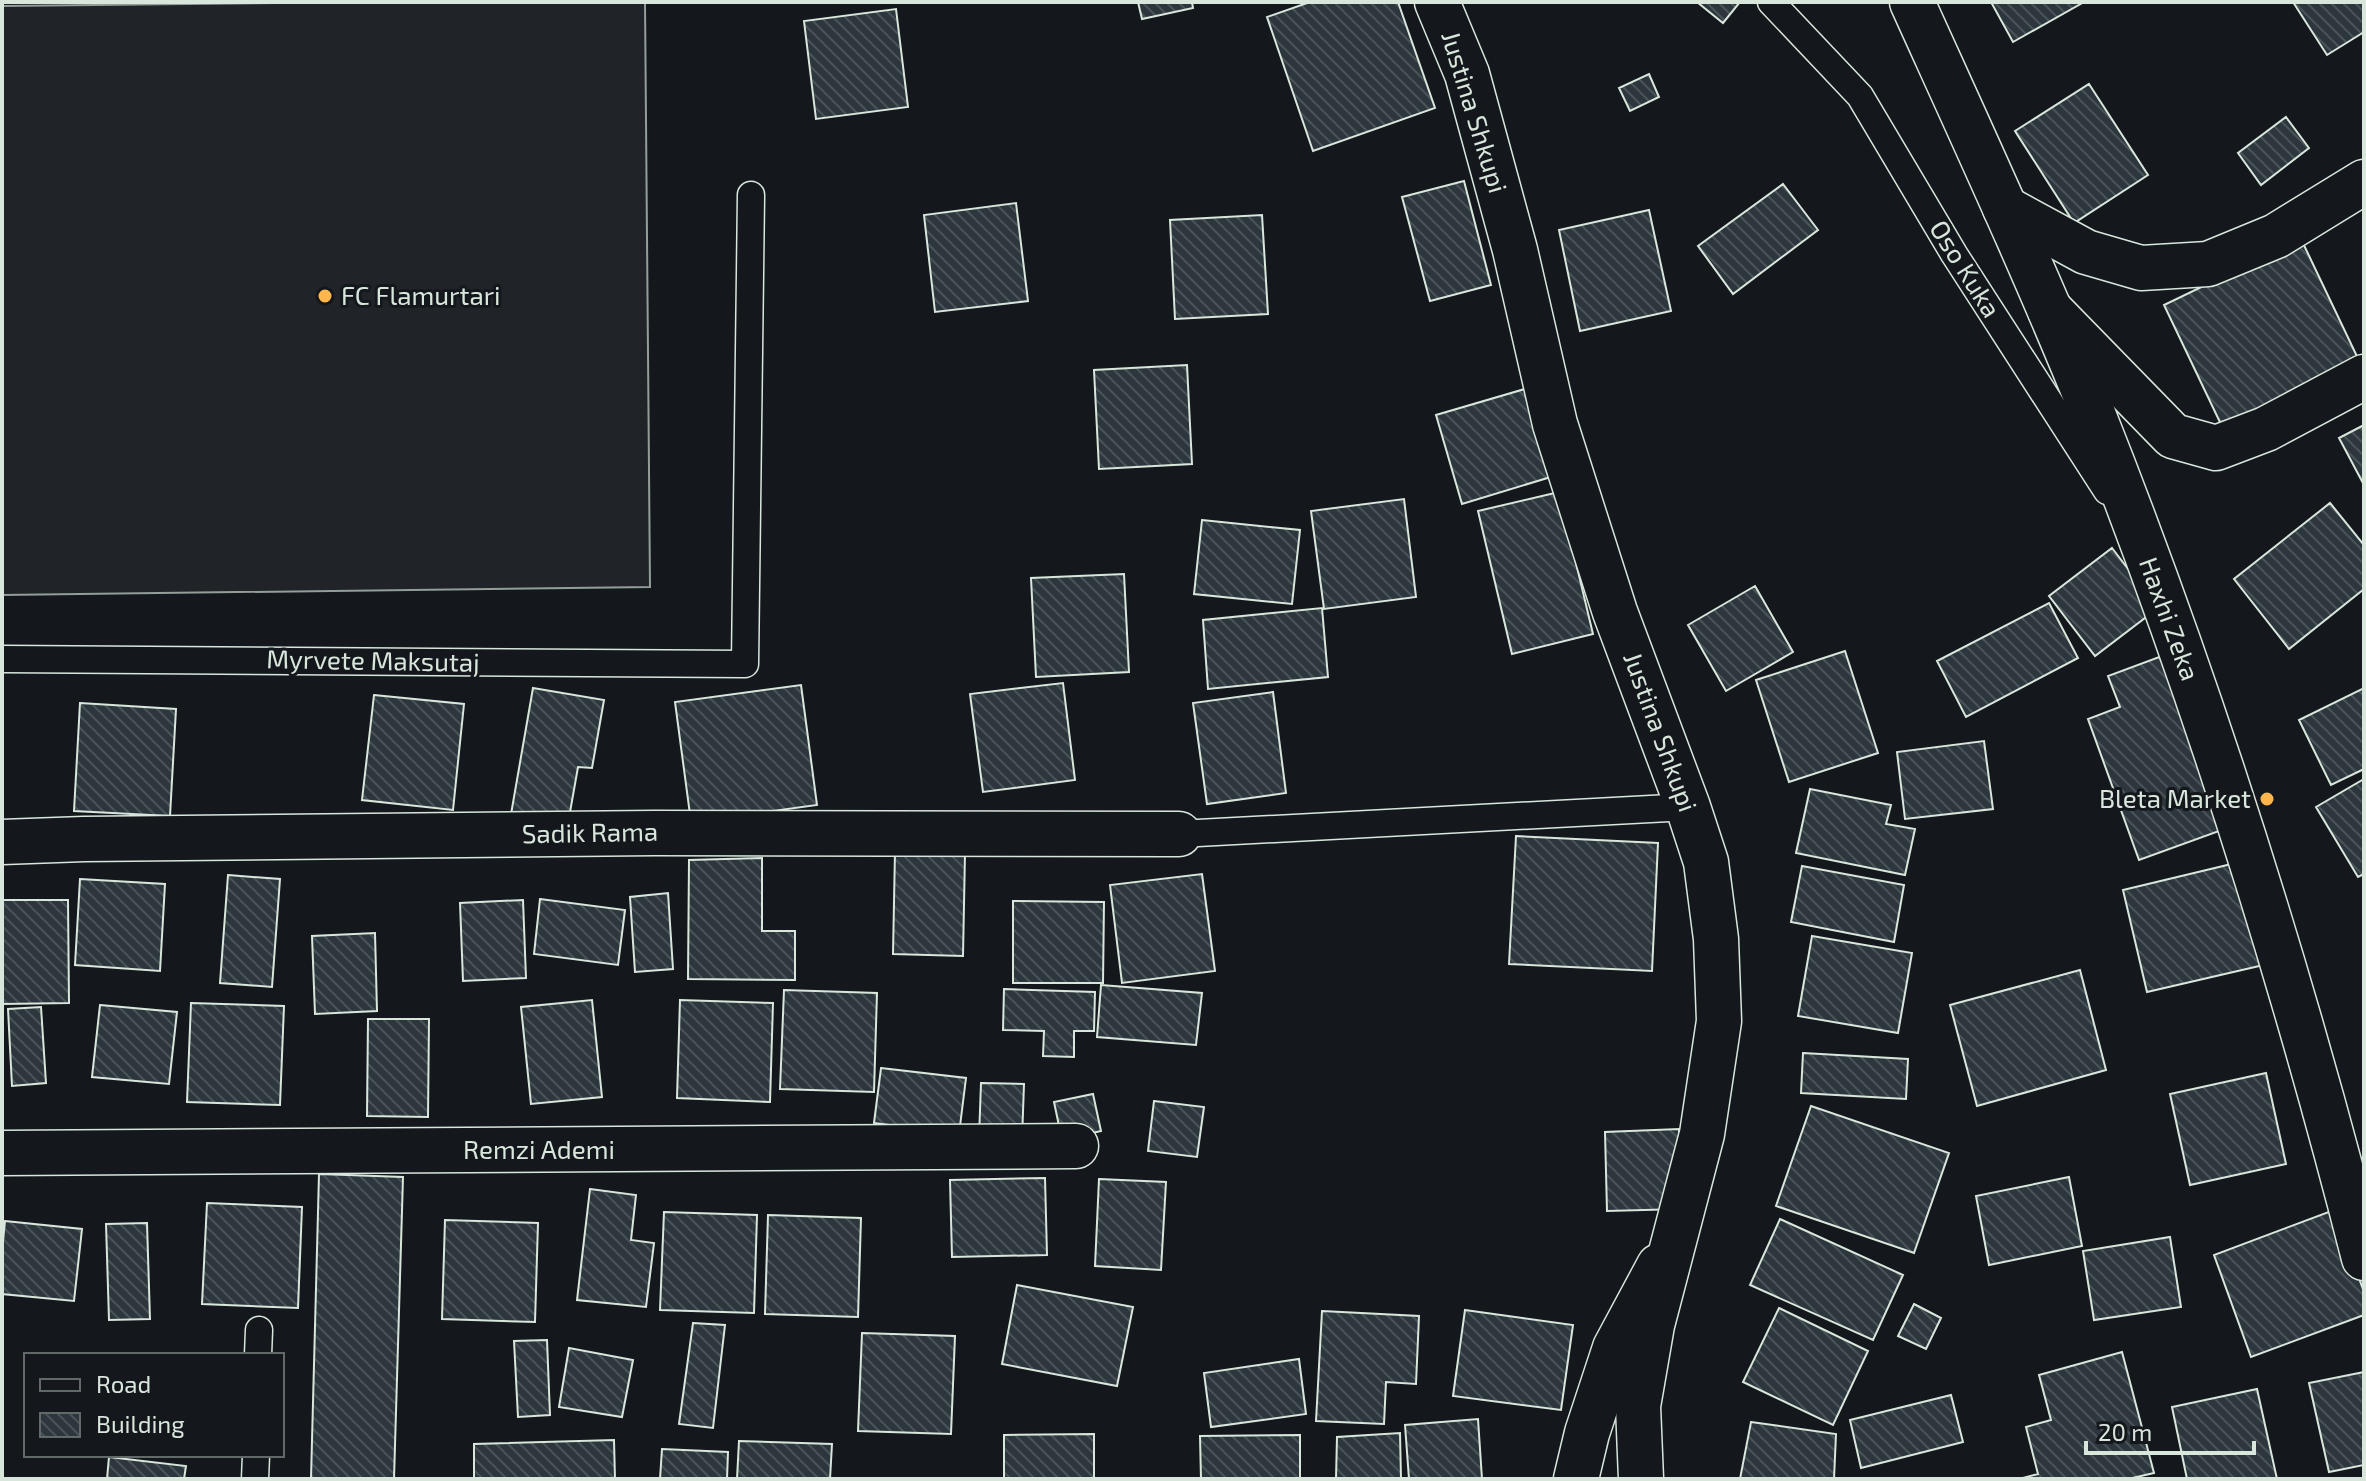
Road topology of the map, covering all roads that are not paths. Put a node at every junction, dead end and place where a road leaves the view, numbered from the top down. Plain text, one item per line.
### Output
1 (1437, 2) edge
2 (1771, 2) edge
3 (1912, 2) edge
4 (2364, 182) edge
5 (751, 195) dead end
6 (2005, 208) junction
7 (2049, 308) junction
8 (2364, 377) edge
9 (2143, 548) junction
10 (2, 659) edge
11 (1688, 807) junction
12 (1179, 834) joint
13 (2, 842) edge
14 (1076, 1146) dead end
15 (2, 1153) edge
16 (1675, 1237) junction
17 (2364, 1258) edge
18 (256, 1457) edge
19 (255, 1479) edge
20 (1576, 1479) edge
21 (1641, 1479) edge

1 - 11 street, Justina Shkupi
2 - 9 lane, Oso Kuka
3 - 6 street, Haxhi Zeka
4 - 6 street
5 - 10 lane, Myrvete Maksutaj
6 - 7 street, Haxhi Zeka
7 - 8 street
7 - 9 street, Haxhi Zeka
9 - 17 street, Haxhi Zeka
11 - 12 lane
11 - 16 street, Justina Shkupi
12 - 13 street, Sadik Rama
14 - 15 street, Remzi Ademi
16 - 20 street
16 - 21 street, Justina Shkupi
18 - 19 lane

